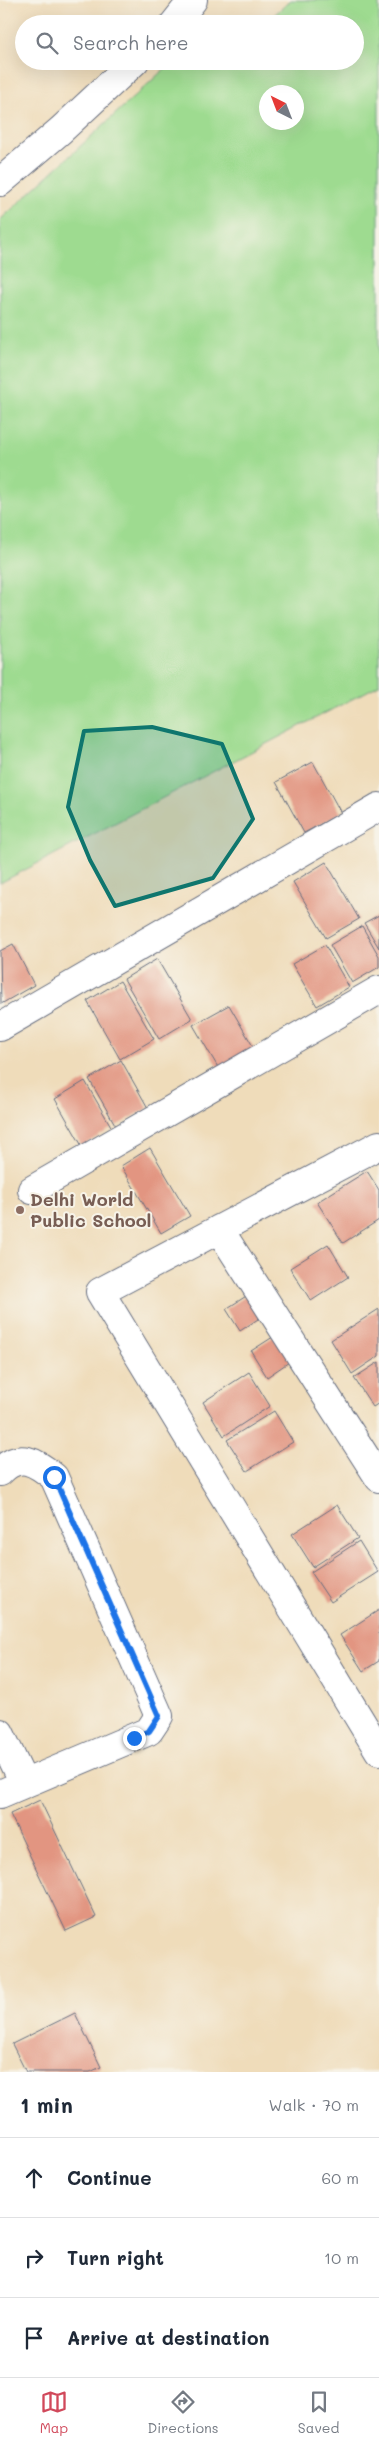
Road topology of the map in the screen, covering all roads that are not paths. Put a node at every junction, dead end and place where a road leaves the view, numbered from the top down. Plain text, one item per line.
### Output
1 (193, 0) edge
2 (181, 15) edge
3 (125, 70) edge
4 (0, 182) edge
5 (379, 807) edge
6 (379, 990) edge
7 (0, 1027) edge
8 (379, 1145) edge
9 (32, 1190) dead end
10 (219, 1229) junction
11 (0, 1472) edge
12 (379, 1478) edge
13 (370, 1720) edge
14 (0, 1733) edge
15 (379, 1751) edge
16 (12, 1789) edge

1 - 2 street
3 - 4 street
5 - 7 street
6 - 9 street
8 - 10 street
10 - 12 street
10 - 13 street
11 - 16 street
13 - 15 street
14 - 16 street

